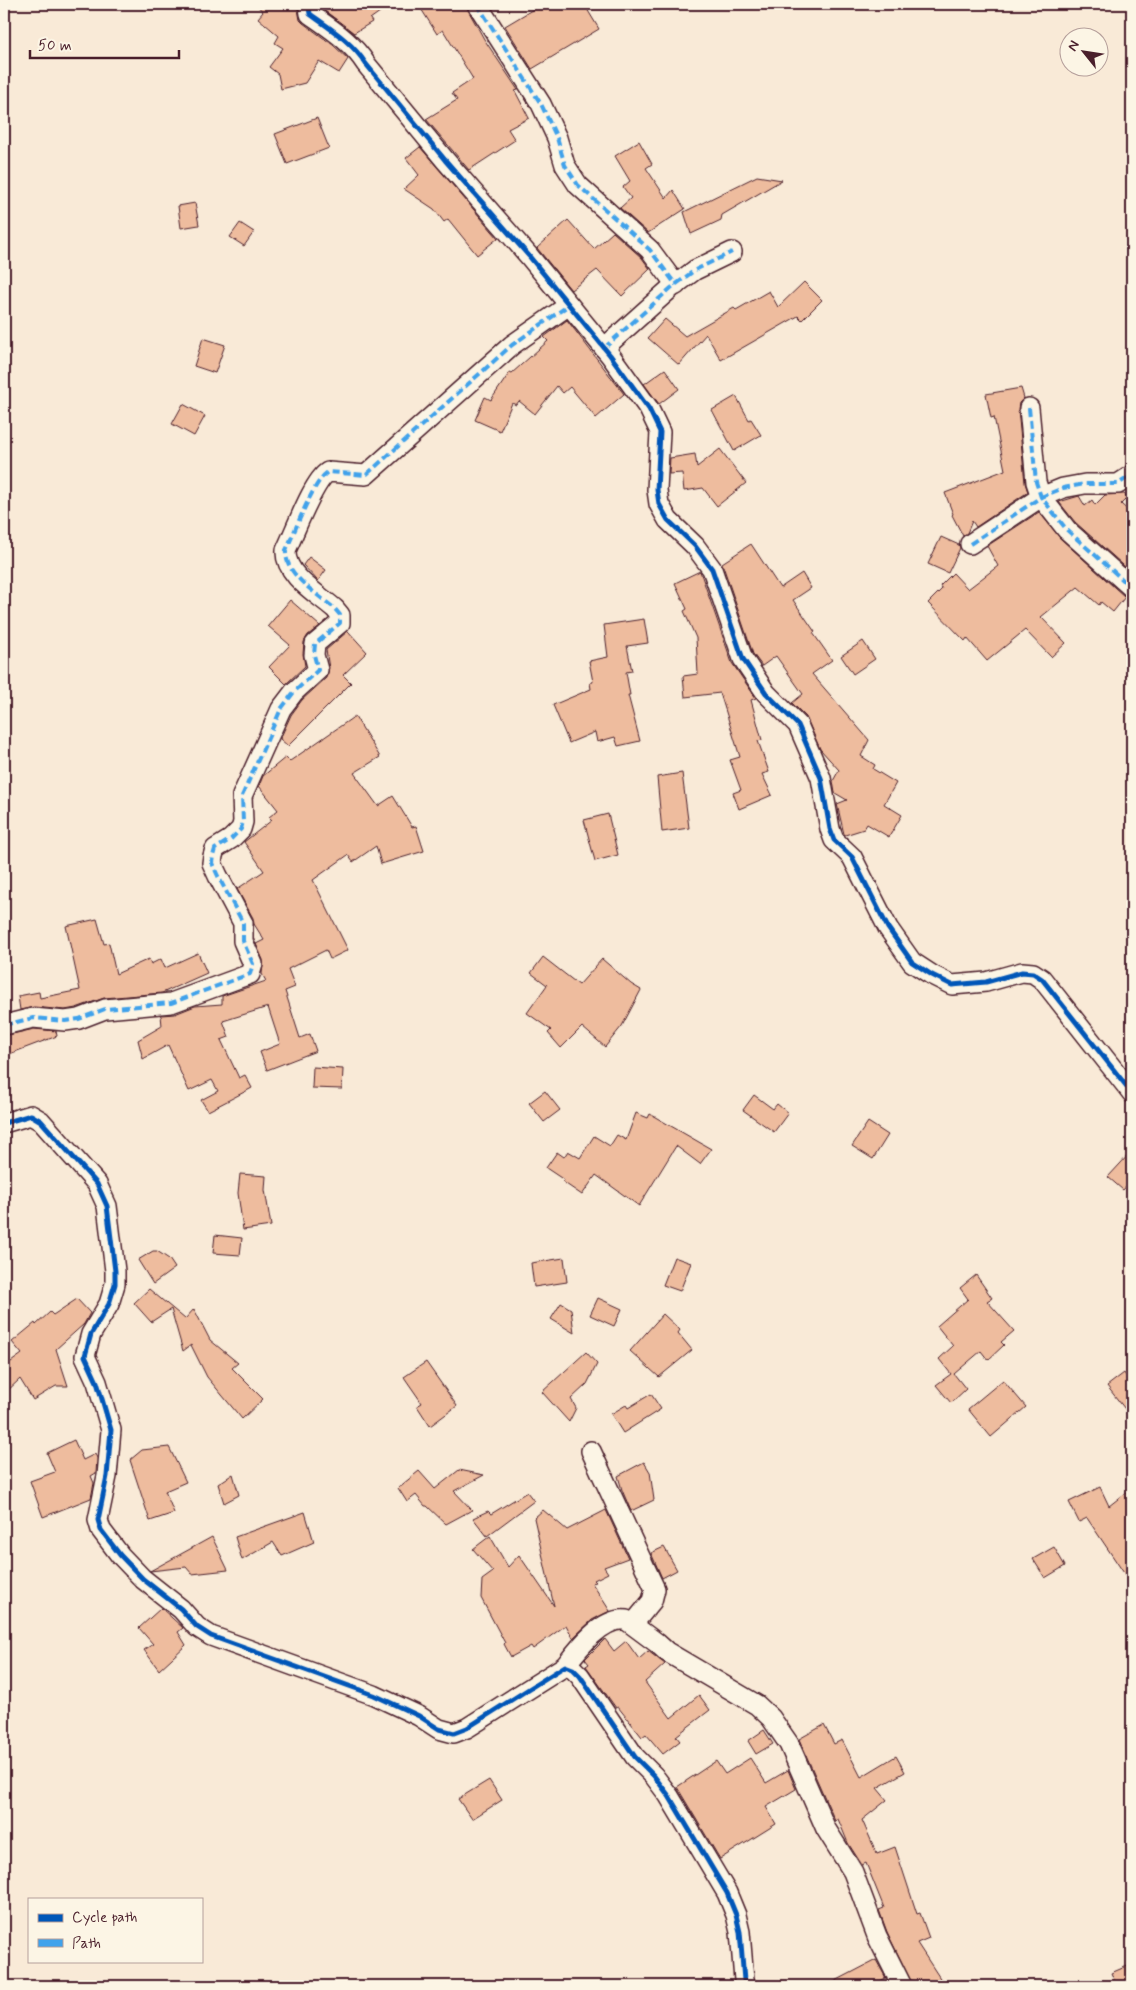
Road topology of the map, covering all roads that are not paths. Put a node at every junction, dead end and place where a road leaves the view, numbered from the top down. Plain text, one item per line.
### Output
1 (310, 4) edge
2 (477, 4) edge
3 (732, 252) dead end
4 (676, 285) junction
5 (569, 305) junction
6 (604, 348) junction
7 (1028, 408) dead end
8 (1132, 475) edge
9 (1041, 497) junction
10 (970, 544) dead end
11 (1132, 588) edge
12 (4, 1025) edge
13 (1132, 1093) edge
14 (4, 1123) edge
15 (591, 1451) dead end
16 (632, 1624) junction
17 (565, 1666) junction
18 (746, 1986) edge
19 (902, 1986) edge

1 - 5 street
2 - 4 street
3 - 4 street
4 - 6 street
5 - 6 street
5 - 12 street
6 - 13 street
7 - 9 street
8 - 9 street
9 - 10 street
9 - 11 street
14 - 17 street
15 - 16 street
16 - 17 street
16 - 19 street
17 - 18 street

